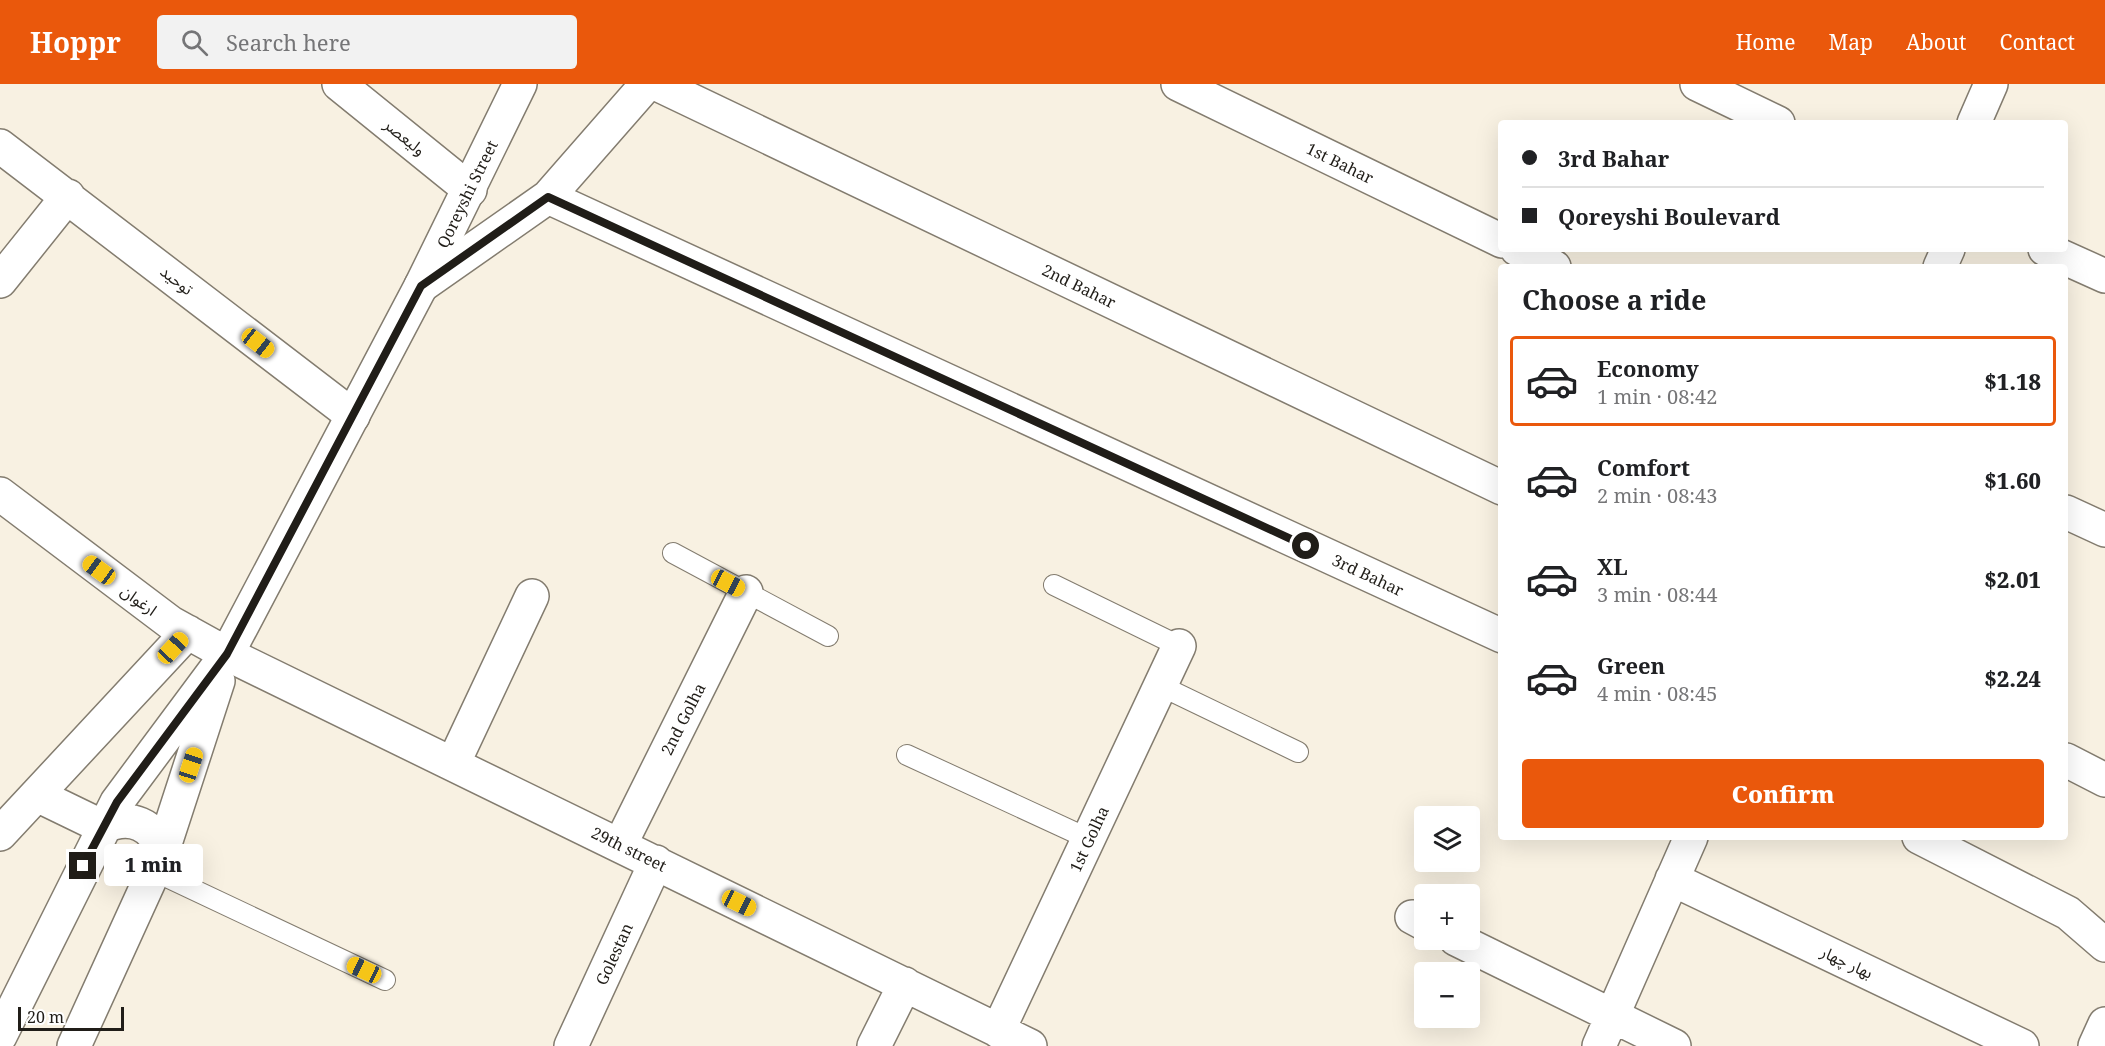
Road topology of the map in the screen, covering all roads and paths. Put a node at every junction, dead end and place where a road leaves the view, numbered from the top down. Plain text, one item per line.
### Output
1 (339, 84) edge
2 (520, 84) edge
3 (647, 84) edge
4 (657, 84) edge
5 (1178, 84) edge
6 (1697, 84) edge
7 (1991, 84) edge
8 (1772, 120) edge
9 (1975, 120) edge
10 (0, 146) edge
11 (470, 190) junction
12 (68, 196) junction
13 (548, 197) junction
14 (1498, 239) edge
15 (1523, 252) edge
16 (2052, 252) edge
17 (1548, 264) edge
18 (2105, 276) edge
19 (0, 281) edge
20 (421, 286) junction
21 (353, 416) junction
22 (1498, 486) edge
23 (0, 494) edge
24 (2068, 513) edge
25 (2105, 530) edge
26 (673, 554) dead end
27 (1054, 585) dead end
28 (746, 592) junction
29 (532, 596) dead end
30 (188, 632) junction
31 (1498, 634) edge
32 (828, 636) dead end
33 (1179, 646) joint
34 (227, 654) junction
35 (1161, 686) junction
36 (1298, 752) dead end
37 (907, 755) dead end
38 (2068, 761) edge
39 (453, 764) junction
40 (2105, 780) edge
41 (37, 795) junction
42 (103, 827) junction
43 (0, 834) edge
44 (1089, 840) junction
45 (1690, 840) edge
46 (1925, 840) edge
47 (620, 845) junction
48 (158, 862) junction
49 (656, 862) junction
50 (1672, 879) junction
51 (2105, 945) edge
52 (1479, 950) edge
53 (385, 980) dead end
54 (905, 984) junction
55 (1612, 1015) junction
56 (2105, 1024) edge
57 (998, 1031) junction
58 (0, 1036) edge
59 (74, 1046) edge
60 (572, 1046) edge
61 (874, 1046) edge
62 (1030, 1046) edge
63 (1599, 1046) edge
64 (1674, 1046) edge
65 (2022, 1046) edge
66 (2095, 1046) edge

1 - 11 street, ولیعصر
2 - 11 street, Qoreyshi Street
3 - 13 street
4 - 22 street, 2nd Bahar
5 - 14 street, 1st Bahar
6 - 8 street
7 - 9 street
10 - 12 street, توحید
11 - 20 street, Qoreyshi Street
12 - 19 street
12 - 21 street, توحید
13 - 20 street
13 - 31 street, 3rd Bahar
15 - 17 street
16 - 18 street
20 - 21 street, Qoreyshi Street
21 - 34 street, Qoreyshi Street
23 - 30 street, ارغوان
24 - 25 street
26 - 28 lane
27 - 33 lane
28 - 32 lane
28 - 47 street, 2nd Golha
29 - 39 street
30 - 34 street, ارغوان
30 - 41 street
33 - 35 street, 1st Golha
34 - 39 street, 29th street
34 - 42 street
34 - 48 street
35 - 36 lane
35 - 44 street, 1st Golha
37 - 44 lane
38 - 40 street
39 - 47 street, 29th street
41 - 42 street
41 - 43 street
42 - 48 street
42 - 58 street
44 - 57 street, 1st Golha
45 - 50 street
46 - 51 street
47 - 49 street, 29th street
48 - 53 lane
48 - 59 street
49 - 54 street, 29th street
49 - 60 street, Golestan
50 - 55 street
50 - 65 street, بهار چهار
52 - 55 street
54 - 57 street, 29th street
54 - 61 street
55 - 63 street
55 - 64 street
56 - 66 street
57 - 62 street, 29th street

